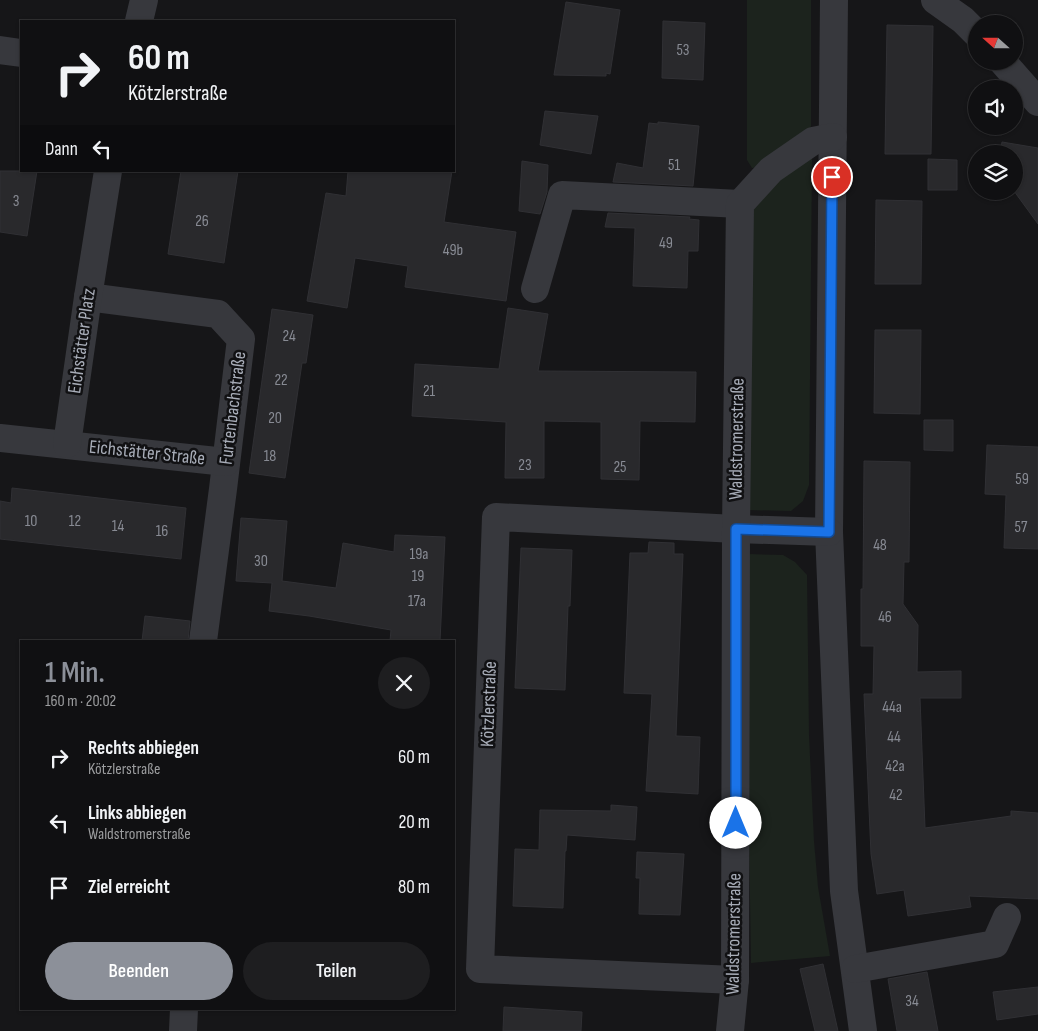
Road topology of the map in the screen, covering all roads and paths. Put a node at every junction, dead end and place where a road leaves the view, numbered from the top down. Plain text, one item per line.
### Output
1 (144, 0) edge
2 (834, 0) edge
3 (935, 0) edge
4 (139, 20) edge
5 (968, 25) edge
6 (0, 50) edge
7 (20, 53) edge
8 (1010, 70) edge
9 (1038, 102) edge
10 (833, 137) junction
11 (108, 172) edge
12 (740, 204) junction
13 (535, 289) dead end
14 (88, 297) junction
15 (0, 438) edge
16 (67, 444) junction
17 (226, 462) junction
18 (736, 529) junction
19 (829, 532) junction
20 (203, 640) edge
21 (1007, 917) dead end
22 (855, 969) junction
23 (735, 980) junction
24 (184, 1010) edge
25 (184, 1031) edge
26 (730, 1031) edge
27 (863, 1031) edge

1 - 4 street
2 - 10 street
3 - 5 street
6 - 7 street
8 - 9 street
10 - 12 street
10 - 19 street
11 - 14 street, Eichstätter Platz
12 - 13 street
12 - 18 street, Waldstromerstraße
14 - 16 street, Eichstätter Platz
14 - 17 street, Furtenbachstraße
15 - 16 street
16 - 17 street, Eichstätter Straße
17 - 20 street, Furtenbachstraße
18 - 19 street, Kötzlerstraße
18 - 23 street, Waldstromerstraße
18 - 23 street, Kötzlerstraße
19 - 22 street
21 - 22 street
22 - 27 street
23 - 26 street, Waldstromerstraße
24 - 25 street

